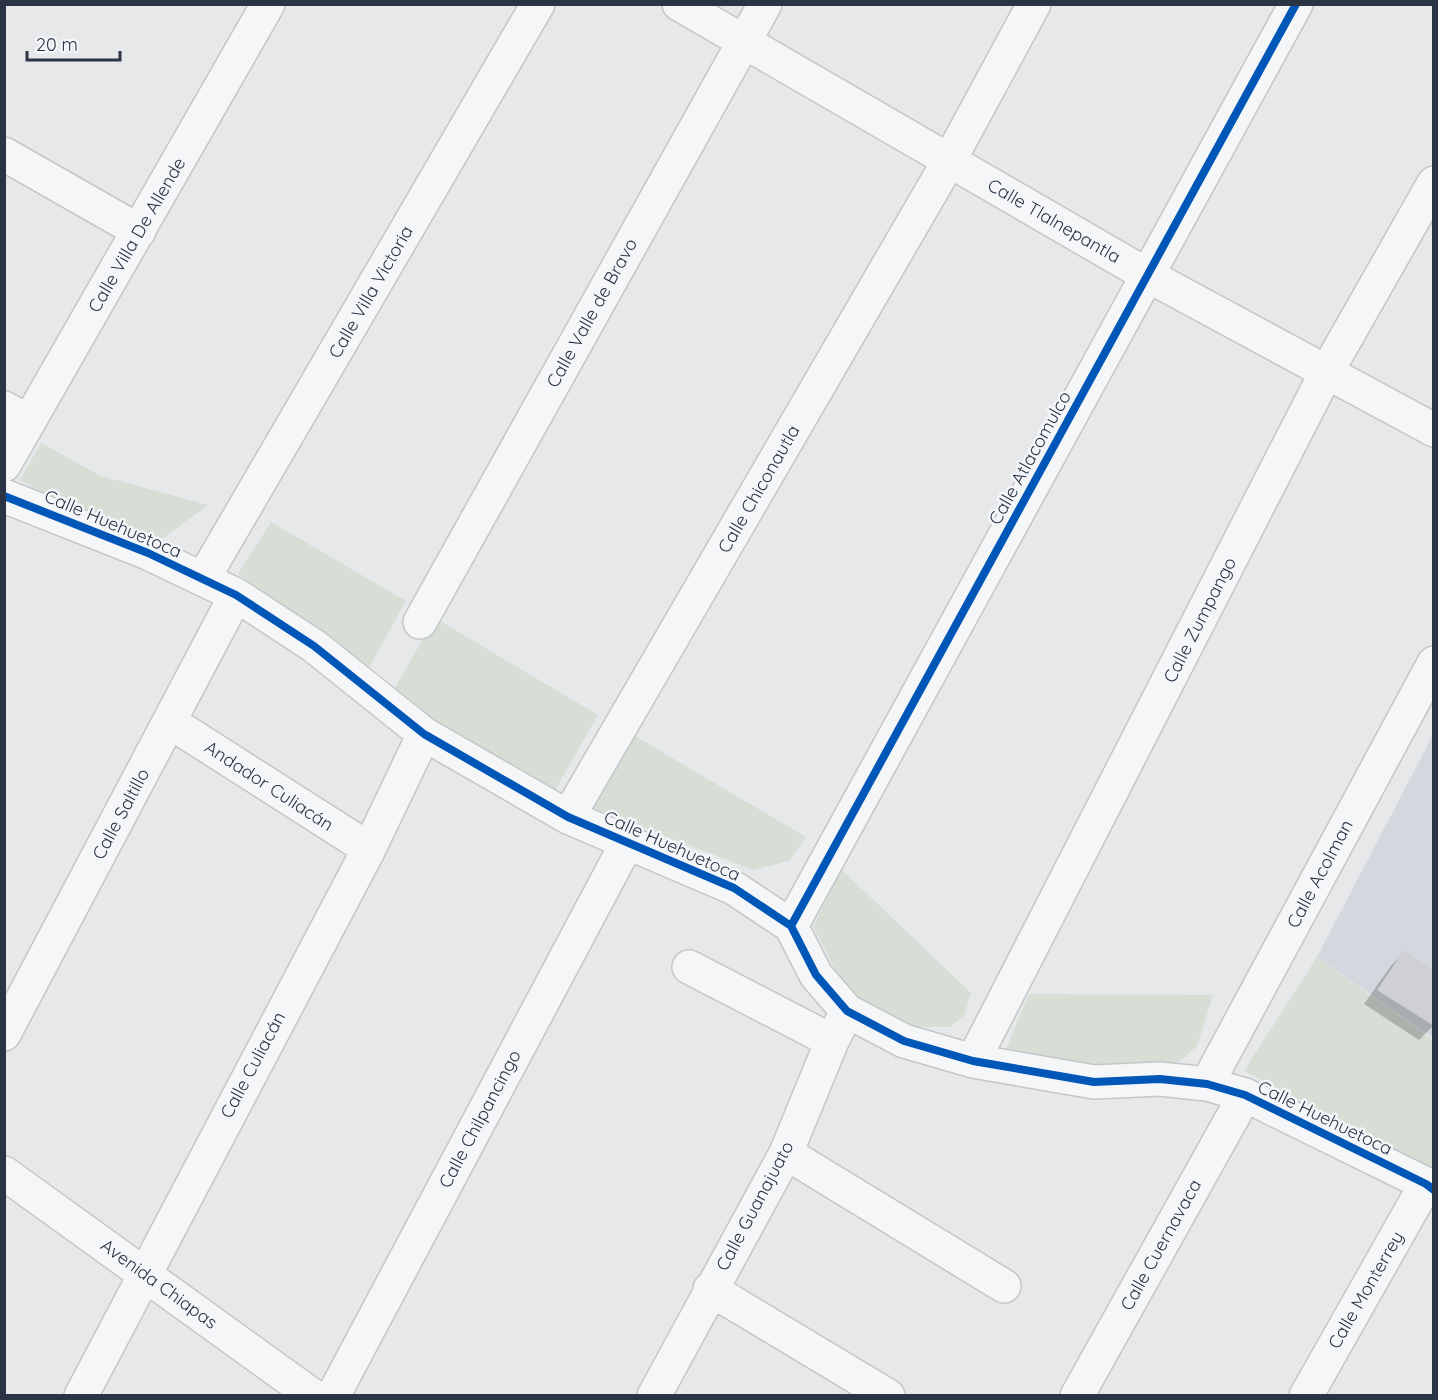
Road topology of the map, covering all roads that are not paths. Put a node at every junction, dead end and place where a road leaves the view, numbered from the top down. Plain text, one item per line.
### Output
1 (538, 4) edge
2 (679, 4) edge
3 (765, 4) edge
4 (1034, 4) edge
5 (1296, 4) edge
6 (258, 8) edge
7 (744, 42) junction
8 (4, 154) edge
9 (949, 160) junction
10 (1434, 183) edge
11 (139, 231) junction
12 (1147, 275) junction
13 (1326, 373) junction
14 (17, 415) edge
15 (1434, 430) edge
16 (4, 465) edge
17 (4, 496) edge
18 (203, 579) junction
19 (236, 595) junction
20 (420, 622) dead end
21 (1434, 663) edge
22 (170, 722) junction
23 (424, 734) junction
24 (568, 817) junction
25 (627, 843) junction
26 (369, 849) junction
27 (791, 926) junction
28 (689, 967) dead end
29 (847, 1011) junction
30 (4, 1034) edge
31 (832, 1041) junction
32 (973, 1061) junction
33 (1207, 1084) junction
34 (1245, 1095) junction
35 (786, 1153) junction
36 (4, 1173) edge
37 (1430, 1187) edge
38 (144, 1273) junction
39 (1004, 1286) dead end
40 (710, 1289) junction
41 (81, 1395) edge
42 (313, 1395) edge
43 (333, 1395) edge
44 (654, 1395) edge
45 (888, 1395) edge
46 (1077, 1395) edge
47 (1306, 1395) edge

1 - 18 street, Calle Villa Victoria
2 - 7 street, Calle Tlalnepantla
3 - 7 street, Calle Valle de Bravo
4 - 9 street, Calle Chiconautla
5 - 12 street, Calle Atlacomulco
6 - 11 street, Calle Villa De Allende
7 - 9 street, Calle Tlalnepantla
7 - 20 street, Calle Valle de Bravo
8 - 11 street
9 - 12 street, Calle Tlalnepantla
9 - 24 street, Calle Chiconautla
10 - 13 street, Calle Zumpango
11 - 14 street, Calle Villa De Allende
12 - 13 street, Calle Tlalnepantla
12 - 27 street, Calle Atlacomulco
13 - 15 street, Calle Tlalnepantla
13 - 32 street, Calle Zumpango
14 - 16 street, Calle Villa De Allende
17 - 18 street, Calle Huehuetoca
18 - 19 street, Calle Huehuetoca
19 - 22 street, Calle Saltillo
19 - 23 street, Calle Huehuetoca
21 - 33 street, Calle Acolman
22 - 26 street, Andador Culiacán
22 - 30 street, Calle Saltillo
23 - 24 street, Calle Huehuetoca
23 - 26 street, Calle Culiacán
24 - 25 street, Calle Huehuetoca
25 - 27 street, Calle Huehuetoca
25 - 43 street, Calle Chilpancingo
26 - 38 street, Calle Culiacán
27 - 29 street, Calle Huehuetoca
28 - 31 street
29 - 31 street, Calle Guanajuato
29 - 32 street, Calle Huehuetoca
31 - 35 street, Calle Guanajuato
32 - 33 street, Calle Huehuetoca
33 - 34 street, Calle Huehuetoca
34 - 37 street, Calle Huehuetoca
34 - 46 street, Calle Cuernavaca
35 - 39 street
35 - 40 street, Calle Guanajuato
36 - 38 street, Avenida Chiapas
37 - 47 street, Calle Monterrey
38 - 41 street, Calle Culiacán
38 - 42 street, Avenida Chiapas
40 - 44 street, Calle Guanajuato
40 - 45 street

